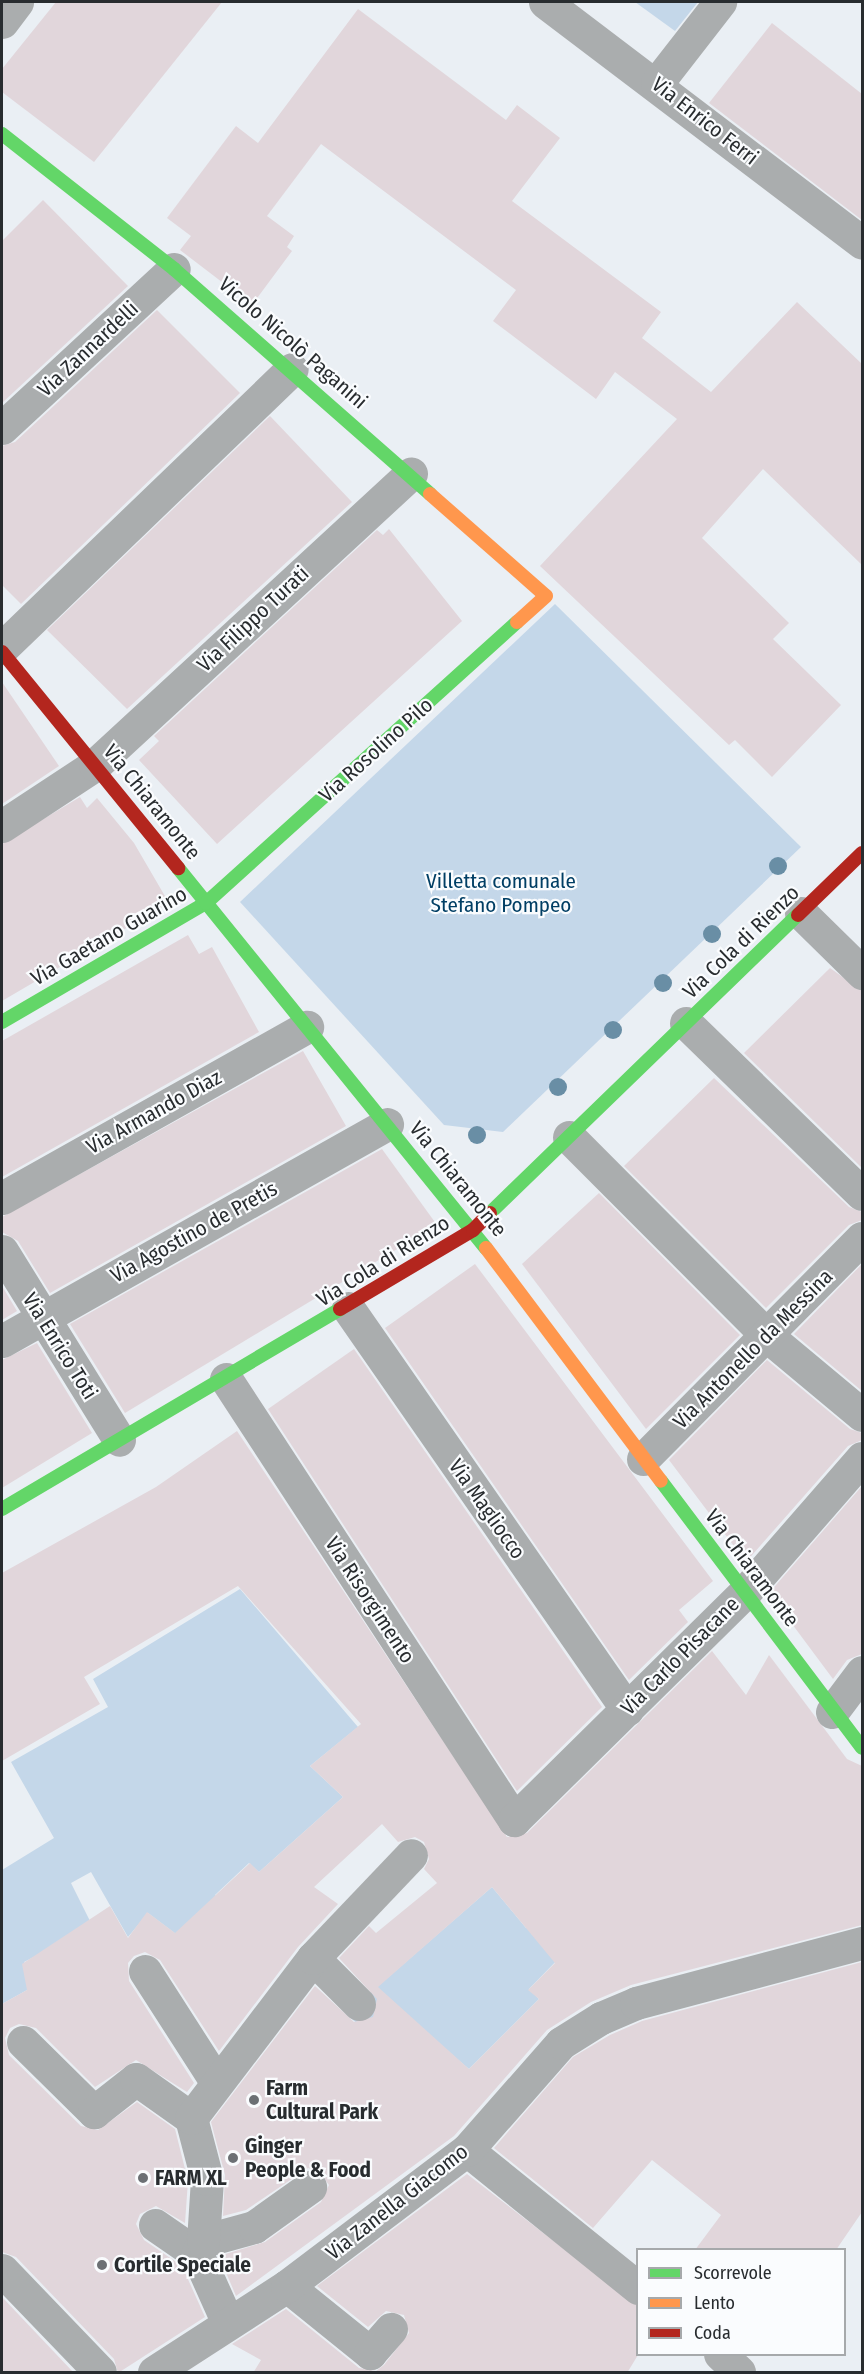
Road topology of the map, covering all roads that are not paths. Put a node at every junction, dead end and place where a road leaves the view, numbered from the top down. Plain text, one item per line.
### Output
1 (17, 2) edge
2 (545, 2) edge
3 (720, 2) edge
4 (2, 22) edge
5 (657, 83) junction
6 (2, 134) edge
7 (862, 243) edge
8 (174, 269) junction
9 (292, 369) junction
10 (2, 428) edge
11 (411, 472) junction
12 (546, 596) joint
13 (2, 650) edge
14 (95, 765) junction
15 (2, 826) edge
16 (862, 853) edge
17 (206, 903) junction
18 (801, 913) junction
19 (862, 973) edge
20 (2, 1022) edge
21 (687, 1023) junction
22 (307, 1027) junction
23 (387, 1124) junction
24 (569, 1137) junction
25 (862, 1194) edge
26 (2, 1198) edge
27 (473, 1230) junction
28 (862, 1238) edge
29 (2, 1251) edge
30 (348, 1308) junction
31 (43, 1318) junction
32 (766, 1335) junction
33 (2, 1341) edge
34 (226, 1379) junction
35 (862, 1415) edge
36 (119, 1440) junction
37 (862, 1458) edge
38 (643, 1459) junction
39 (2, 1509) edge
40 (745, 1592) junction
41 (862, 1672) edge
42 (627, 1710) junction
43 (832, 1712) junction
44 (862, 1748) edge
45 (514, 1820) joint
46 (411, 1855) dead end
47 (862, 1943) edge
48 (312, 1958) junction
49 (146, 1971) dead end
50 (359, 2004) dead end
51 (23, 2042) dead end
52 (217, 2083) junction
53 (191, 2118) junction
54 (467, 2150) junction
55 (310, 2187) dead end
56 (155, 2224) dead end
57 (200, 2248) junction
58 (2, 2270) edge
59 (287, 2286) junction
60 (636, 2286) edge
61 (227, 2320) junction
62 (391, 2329) dead end
63 (100, 2373) edge
64 (154, 2373) edge

1 - 4 street
2 - 5 street, Via Enrico Ferri
3 - 5 street
5 - 7 street, Via Enrico Ferri
6 - 8 street, Vicolo Nicolò Paganini
8 - 9 street, Vicolo Nicolò Paganini
8 - 10 street, Via Zannardelli
9 - 11 street, Vicolo Nicolò Paganini
9 - 13 street
11 - 12 street, Vicolo Nicolò Paganini
11 - 14 street, Via Filippo Turati
12 - 17 street, Via Rosolino Pilo
13 - 14 street, Via Chiaramonte
14 - 15 street
14 - 17 street, Via Chiaramonte
16 - 18 street, Via Cola di Rienzo
17 - 20 street, Via Gaetano Guarino
17 - 22 street, Via Chiaramonte
18 - 19 street
18 - 21 street, Via Cola di Rienzo
21 - 24 street, Via Cola di Rienzo
21 - 25 street
22 - 23 street, Via Chiaramonte
22 - 26 street, Via Armando Diaz
23 - 27 street, Via Chiaramonte
23 - 31 street, Via Agostino de Pretis
24 - 27 street, Via Cola di Rienzo
24 - 32 street
27 - 30 street, Via Cola di Rienzo
27 - 38 street, Via Chiaramonte
28 - 32 street, Via Antonello da Messina
29 - 31 street, Via Enrico Toti
30 - 34 street, Via Cola di Rienzo
30 - 42 street, Via Magliocco
31 - 33 street, Via Agostino de Pretis
31 - 36 street, Via Enrico Toti
32 - 35 street
32 - 38 street, Via Antonello da Messina
34 - 36 street, Via Cola di Rienzo
34 - 45 street, Via Risorgimento
36 - 39 street, Via Cola di Rienzo
37 - 40 street, Via Carlo Pisacane
38 - 40 street, Via Chiaramonte
40 - 42 street, Via Carlo Pisacane
40 - 43 street, Via Chiaramonte
41 - 43 street
42 - 45 street, Via Carlo Pisacane
43 - 44 street, Via Chiaramonte
46 - 48 street
47 - 54 street, Via Zanella Giacomo
48 - 50 street
48 - 52 street
49 - 52 street
51 - 53 street
52 - 53 street
53 - 57 street
54 - 59 street, Via Zanella Giacomo
54 - 60 street
55 - 57 street
56 - 57 street
57 - 61 street
58 - 63 street
59 - 61 street, Via Zanella Giacomo
59 - 62 street
61 - 64 street, Via Zanella Giacomo

